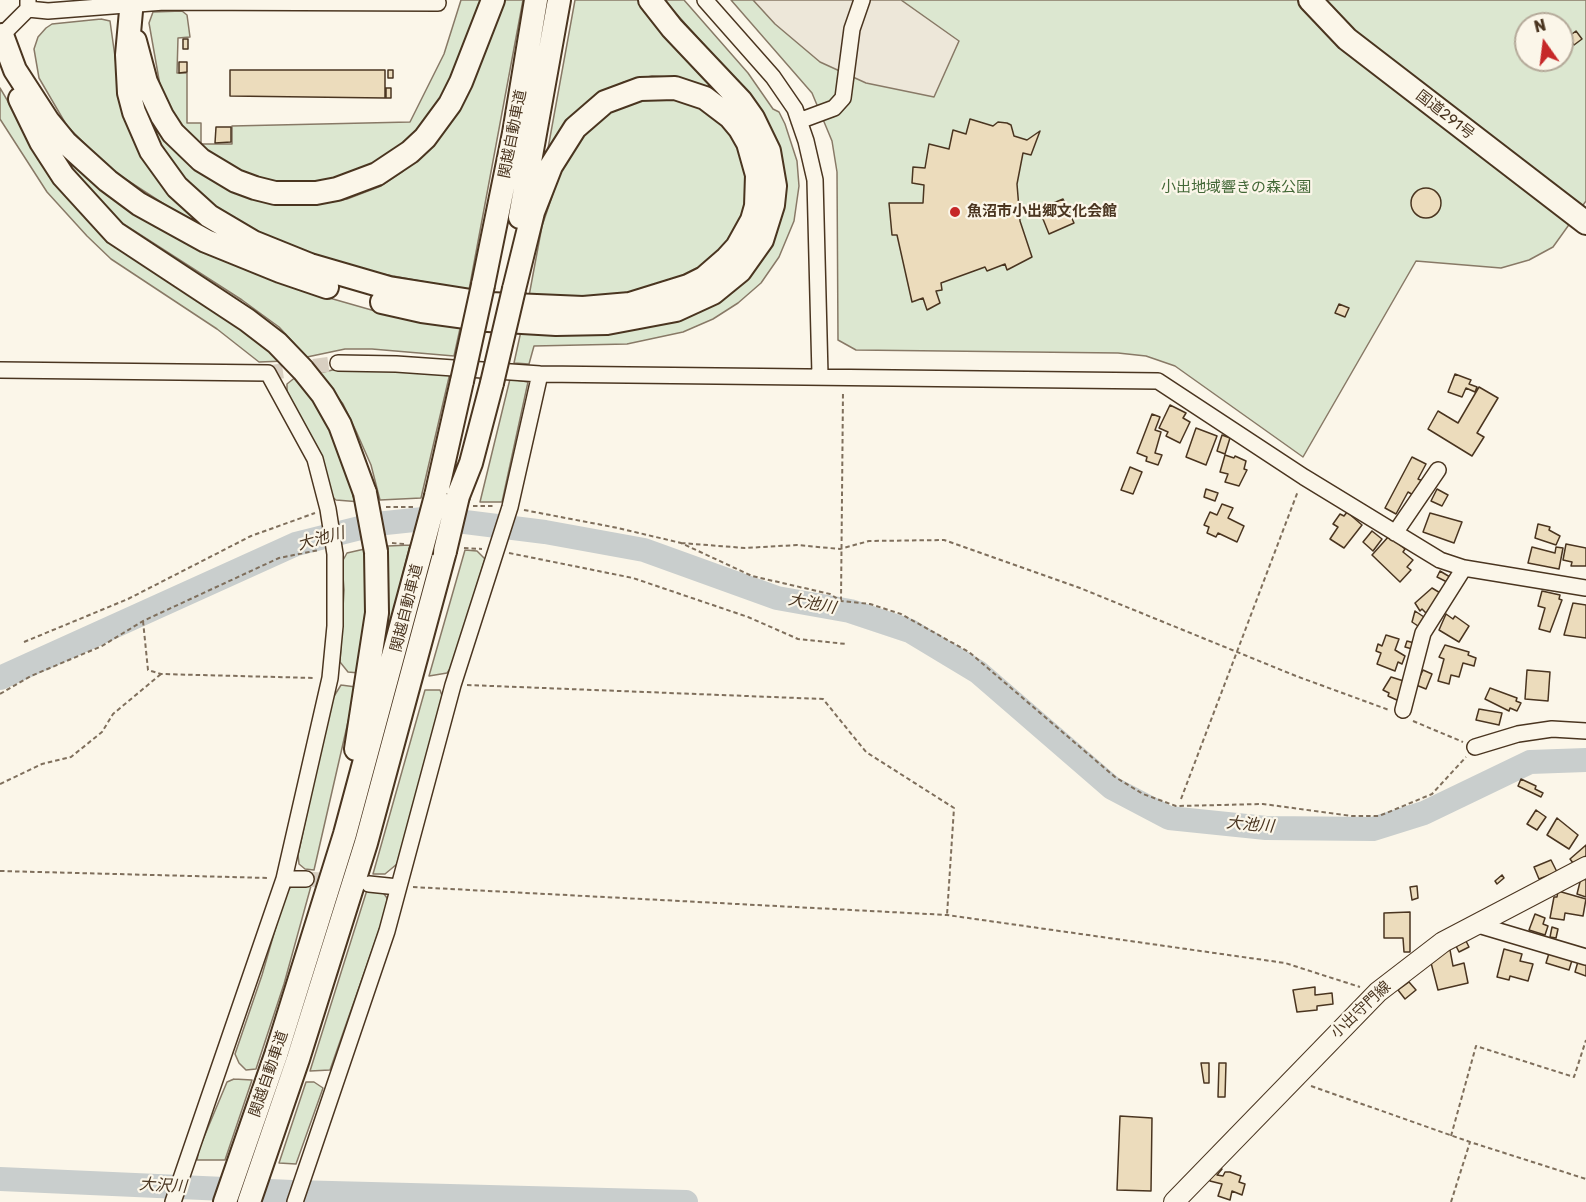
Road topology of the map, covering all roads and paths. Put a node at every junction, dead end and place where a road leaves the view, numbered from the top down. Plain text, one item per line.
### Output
1 (493, 0) edge
2 (536, 0) edge
3 (559, 0) edge
4 (650, 0) edge
5 (705, 0) edge
6 (862, 0) edge
7 (1310, 0) edge
8 (123, 2) edge
9 (438, 3) dead end
10 (28, 4) edge
11 (1, 29) edge
12 (799, 121) junction
13 (1586, 224) edge
14 (510, 288) junction
15 (338, 363) tunnel mouth
16 (0, 370) edge
17 (540, 374) junction
18 (819, 375) junction
19 (843, 377) junction
20 (1438, 470) dead end
21 (1304, 477) junction
22 (374, 500) junction
23 (430, 501) junction
24 (463, 501) junction
25 (510, 507) junction
26 (328, 508) junction
27 (1395, 533) junction
28 (681, 543) junction
29 (840, 549) junction
30 (1464, 568) junction
31 (1586, 588) edge
32 (841, 601) junction
33 (143, 621) dead end
34 (24, 642) dead end
35 (161, 674) junction
36 (330, 678) junction
37 (453, 685) junction
38 (1403, 714) junction
39 (1586, 731) edge
40 (1475, 747) junction
41 (0, 784) edge
42 (1181, 799) dead end
43 (1586, 867) edge
44 (0, 871) edge
45 (284, 879) junction
46 (306, 879) tunnel mouth
47 (369, 884) tunnel mouth
48 (398, 886) junction
49 (947, 915) junction
50 (1475, 924) junction
51 (308, 955) junction
52 (1586, 957) edge
53 (1378, 992) junction
54 (1586, 1040) edge
55 (1291, 1079) junction
56 (1451, 1136) junction
57 (1470, 1142) junction
58 (1586, 1179) edge
59 (173, 1202) edge
60 (225, 1202) edge
61 (249, 1202) edge
62 (295, 1202) edge
63 (1174, 1202) edge
64 (1451, 1202) edge

1 - 8 highway
2 - 23 highway, 関越自動車道, bridge
3 - 14 highway, 関越自動車道
4 - 11 highway
5 - 12 street
6 - 12 street
7 - 13 highway, 国道291号
8 - 9 street
8 - 10 street
8 - 14 highway
10 - 11 street
11 - 22 highway
12 - 18 street
14 - 24 highway, 関越自動車道
15 - 17 street
16 - 26 street
17 - 18 street
17 - 25 street
18 - 19 street
19 - 21 street
19 - 29 path
20 - 27 street
21 - 27 street
21 - 42 path
22 - 23 path
22 - 51 highway, bridge
23 - 51 highway, 関越自動車道, bridge
24 - 25 path
24 - 61 highway, 関越自動車道, bridge
25 - 28 path
25 - 37 street
26 - 34 path
26 - 36 street
27 - 30 street
28 - 29 path
28 - 32 path
29 - 32 path
29 - 38 path
30 - 31 street
30 - 38 street
32 - 40 path
33 - 35 path
35 - 36 path
35 - 41 path
36 - 45 street
37 - 48 street
37 - 49 path
38 - 40 path
39 - 40 street
43 - 50 main road, 小出守門線
44 - 45 path
45 - 46 street
45 - 59 street
47 - 48 street
48 - 49 path
48 - 62 street
49 - 53 path
50 - 52 street
50 - 53 main road, 小出守門線
51 - 60 highway, 関越自動車道
53 - 55 main road, 小出守門線
54 - 56 path
55 - 56 path
55 - 63 main road, 小出守門線
56 - 57 path
57 - 58 path
57 - 64 path

